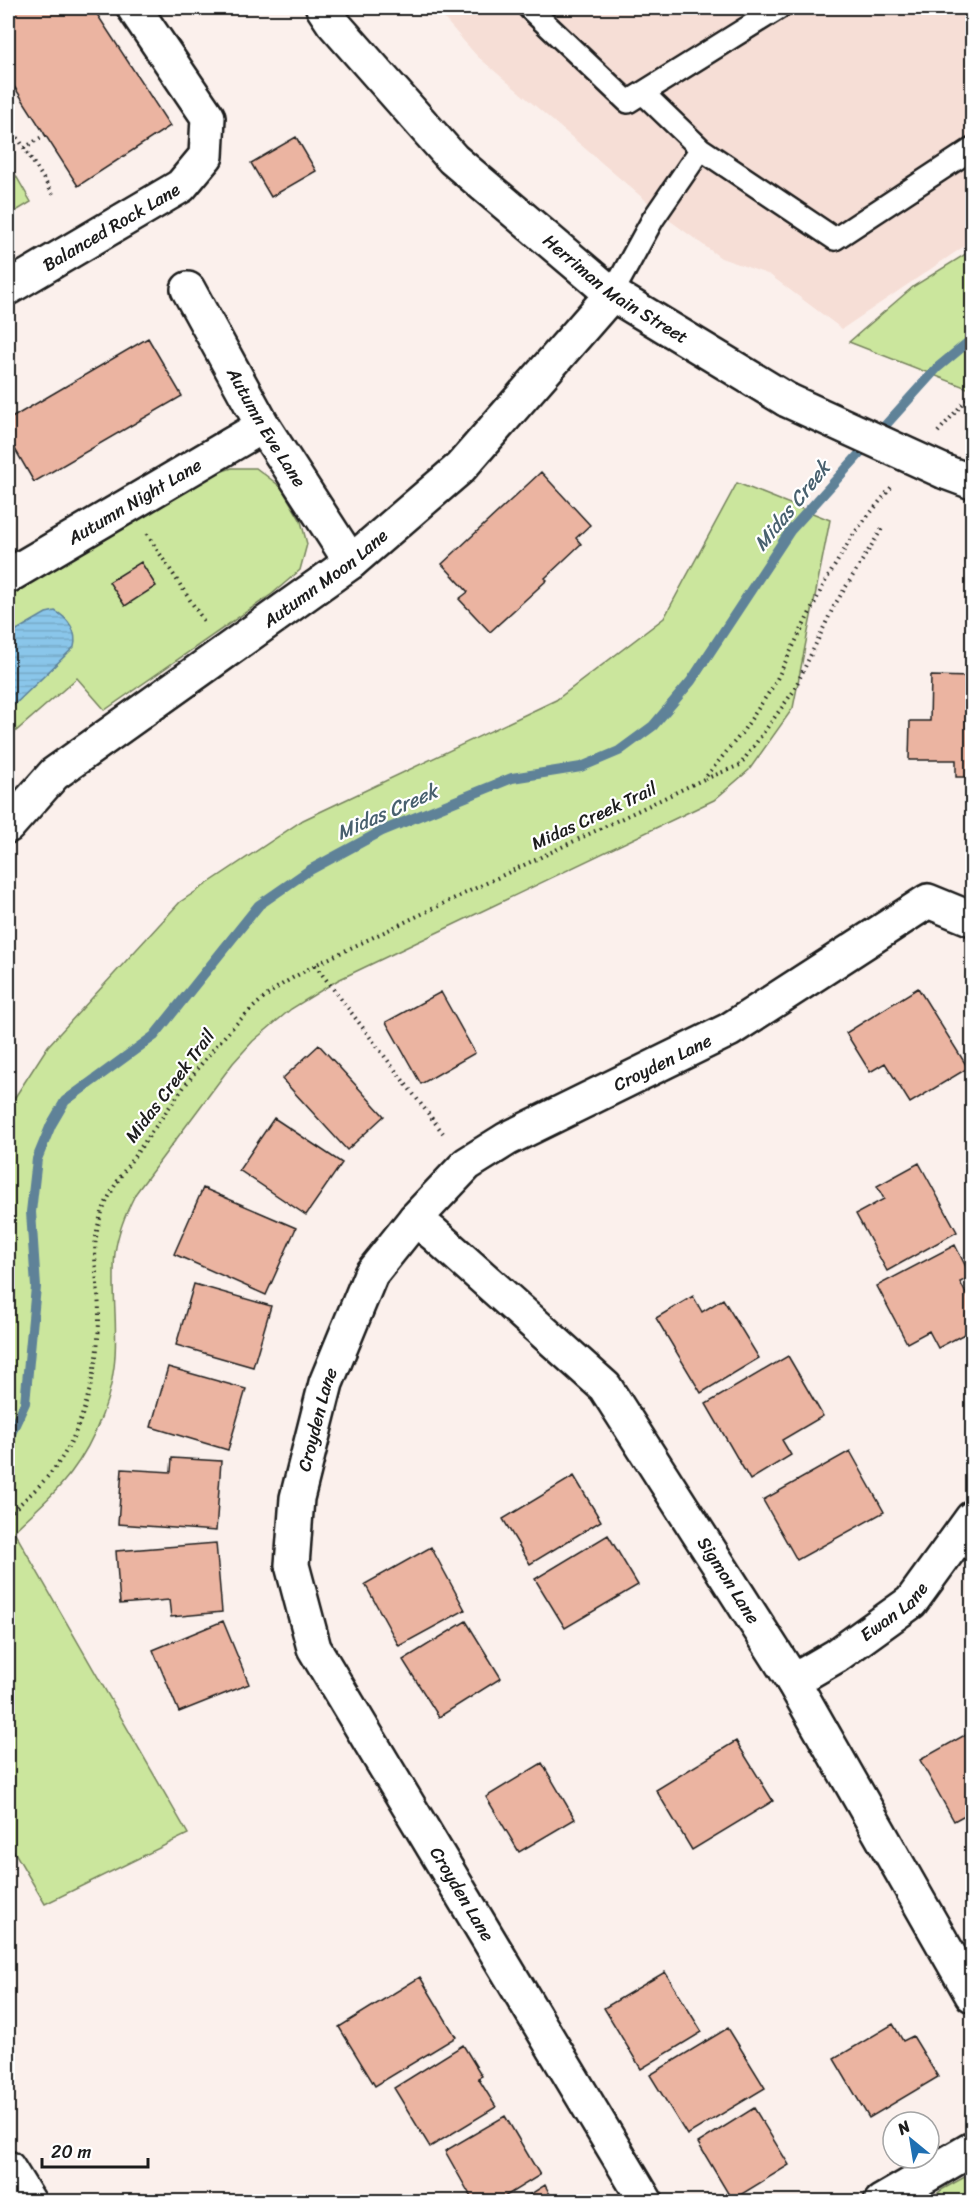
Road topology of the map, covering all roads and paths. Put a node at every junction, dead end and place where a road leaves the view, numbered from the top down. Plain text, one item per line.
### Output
1 (134, 8) edge
2 (323, 8) edge
3 (530, 8) edge
4 (779, 8) edge
5 (643, 93) junction
6 (8, 122) edge
7 (45, 135) dead end
8 (24, 148) junction
9 (700, 149) junction
10 (972, 149) edge
11 (53, 194) dead end
12 (8, 288) edge
13 (188, 289) dead end
14 (612, 294) junction
15 (972, 393) edge
16 (263, 426) junction
17 (935, 435) dead end
18 (899, 477) dead end
19 (958, 477) edge
20 (883, 528) dead end
21 (146, 533) dead end
22 (351, 562) junction
23 (8, 576) edge
24 (210, 631) dead end
25 (704, 779) junction
26 (8, 826) edge
27 (972, 919) edge
28 (315, 965) junction
29 (443, 1133) dead end
30 (415, 1219) junction
31 (8, 1515) edge
32 (972, 1518) edge
33 (794, 1681) junction
34 (972, 1995) edge
35 (972, 2150) edge
36 (8, 2168) edge
37 (29, 2202) edge
38 (646, 2202) edge
39 (881, 2202) edge

1 - 12 street, Balanced Rock Lane
2 - 14 street, Herriman Main Street
3 - 5 lane
4 - 5 lane
5 - 9 lane
6 - 8 path
7 - 8 path
8 - 11 path
9 - 10 lane
9 - 14 lane
13 - 16 street, Autumn Eve Lane
14 - 19 street, Herriman Main Street, bridge
14 - 22 street, Autumn Moon Lane
15 - 17 path
16 - 22 street, Autumn Eve Lane
16 - 23 street, Autumn Night Lane
18 - 25 path, Midas Creek Trail
20 - 25 path, Midas Creek Trail
21 - 24 path
22 - 26 street, Autumn Moon Lane
25 - 28 path, Midas Creek Trail
27 - 30 street, Croyden Lane
28 - 29 path
28 - 31 path, Midas Creek Trail
30 - 33 street, Sigmon Lane
30 - 38 street, Croyden Lane
32 - 33 street, Ewan Lane
33 - 34 street, Sigmon Lane
35 - 39 street
36 - 37 street

